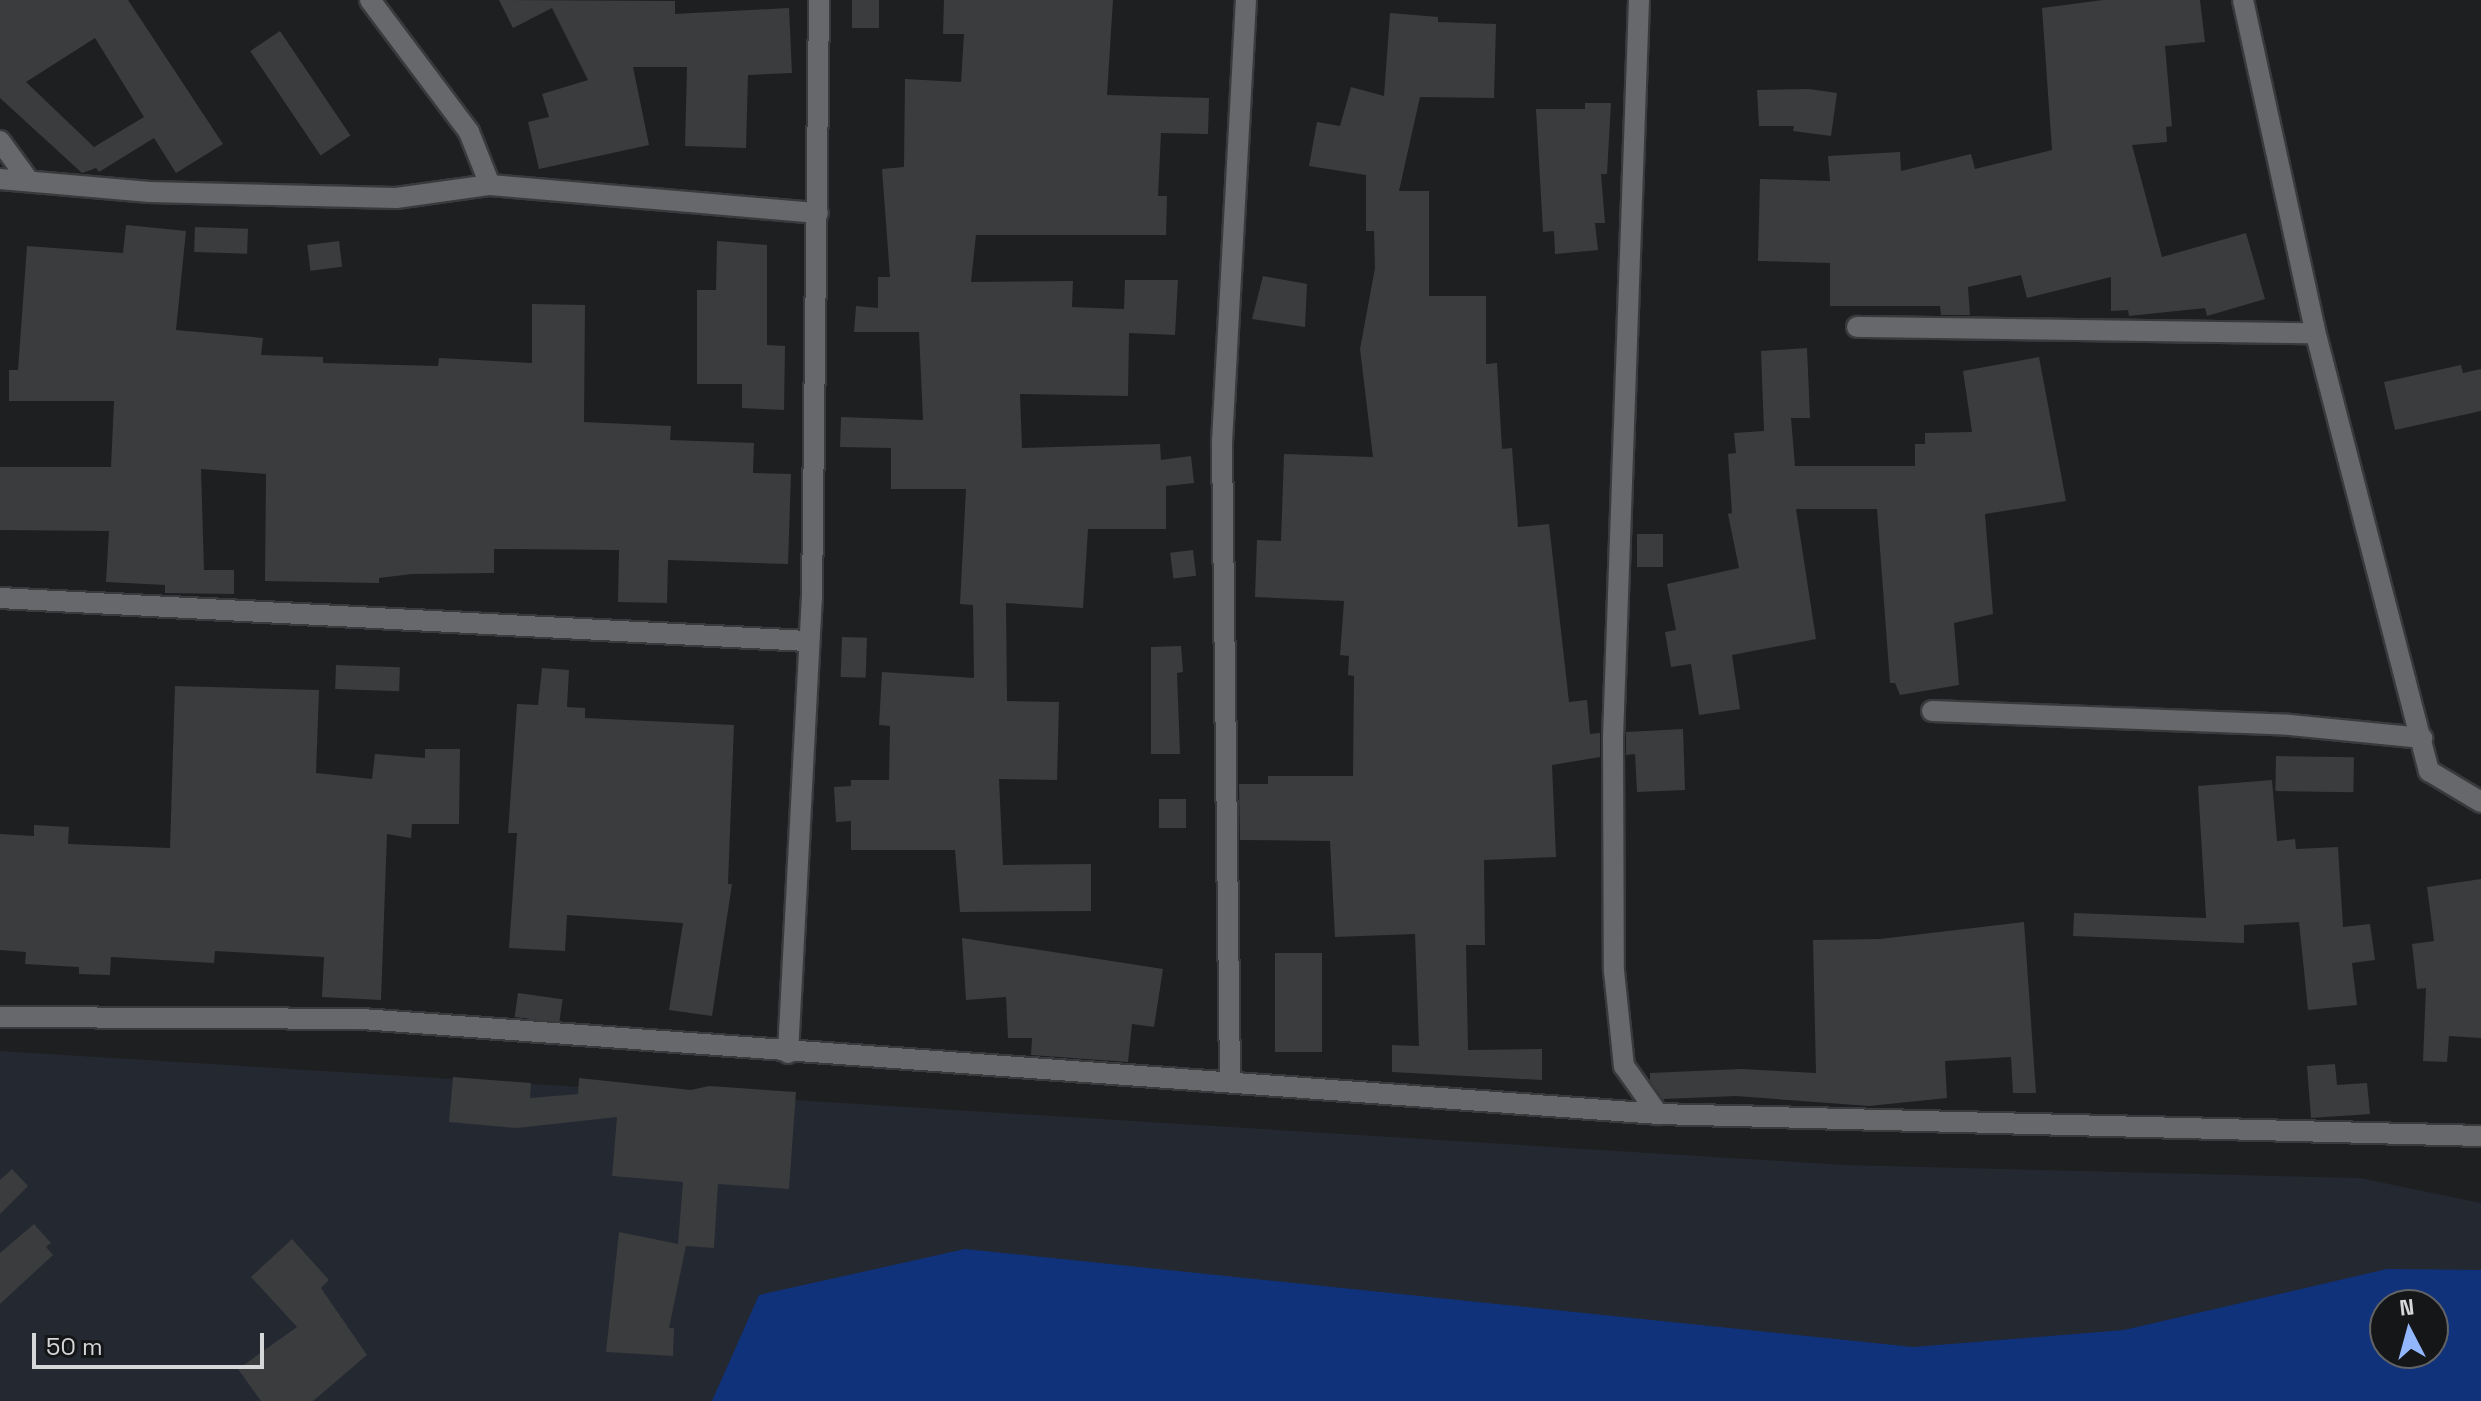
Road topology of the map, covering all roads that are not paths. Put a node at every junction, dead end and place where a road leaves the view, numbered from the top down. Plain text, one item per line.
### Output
1 (370, 0) edge
2 (819, 0) edge
3 (1246, 0) edge
4 (1639, 0) edge
5 (2243, 0) edge
6 (0, 141) edge
7 (0, 179) edge
8 (29, 181) junction
9 (490, 185) junction
10 (818, 213) junction
11 (1857, 327) dead end
12 (2315, 333) junction
13 (0, 598) edge
14 (806, 641) junction
15 (1932, 711) dead end
16 (2422, 738) junction
17 (2481, 802) edge
18 (0, 1017) edge
19 (788, 1053) junction
20 (1230, 1079) junction
21 (1658, 1114) junction
22 (2481, 1136) edge

1 - 9 street
2 - 10 street
3 - 20 street
4 - 21 street
5 - 12 street
6 - 8 street
7 - 8 street
8 - 9 street
9 - 10 street
10 - 14 street
11 - 12 street
12 - 16 street
13 - 14 street
14 - 19 street
15 - 16 street
16 - 17 street
18 - 19 street
19 - 20 street
20 - 21 street
21 - 22 street

